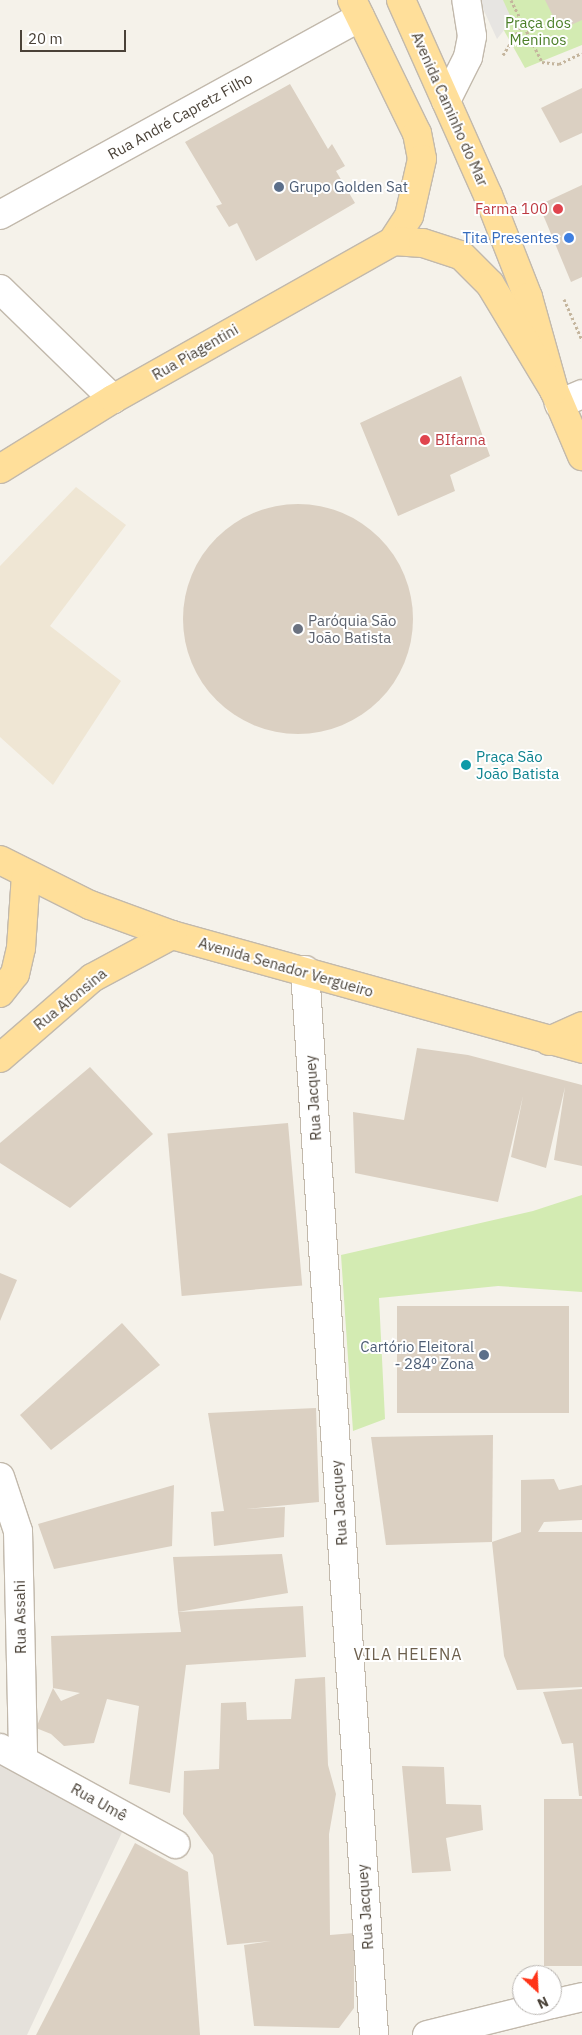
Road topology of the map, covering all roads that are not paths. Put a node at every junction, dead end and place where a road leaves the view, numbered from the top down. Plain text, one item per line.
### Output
1 (401, 0) edge
2 (466, 0) edge
3 (356, 9) edge
4 (446, 101) junction
5 (0, 215) edge
6 (393, 241) junction
7 (0, 289) edge
8 (565, 396) edge
9 (113, 399) junction
10 (582, 456) edge
11 (0, 469) edge
12 (0, 860) edge
13 (26, 874) junction
14 (172, 936) junction
15 (305, 970) junction
16 (0, 993) edge
17 (582, 1026) edge
18 (549, 1040) junction
19 (582, 1049) edge
20 (0, 1058) edge
21 (0, 1477) edge
22 (11, 1754) edge
23 (175, 1844) dead end
24 (582, 1997) edge
25 (562, 2002) edge
26 (512, 2014) edge
27 (374, 2035) edge
28 (427, 2035) edge

1 - 4 main road, Avenida Caminho do Mar
2 - 4 street
3 - 5 street, Rua André Capretz Filho
3 - 6 main road
4 - 8 main road, Avenida Caminho do Mar
6 - 8 main road, Avenida Caminho do Mar
6 - 9 main road, Rua Piagentini
7 - 9 street
8 - 10 main road, Avenida Caminho do Mar
9 - 11 main road, Rua Piagentini
12 - 13 main road, Avenida Senador Vergueiro
13 - 14 main road, Avenida Senador Vergueiro
13 - 16 main road
14 - 15 main road, Avenida Senador Vergueiro
14 - 20 main road, Rua Afonsina
15 - 18 main road, Avenida Senador Vergueiro
15 - 27 street, Rua Jacquey
17 - 18 main road
18 - 19 main road, Avenida Senador Vergueiro
21 - 22 street, Rua Assahi
22 - 23 street, Rua Umê
24 - 25 street
26 - 28 street

